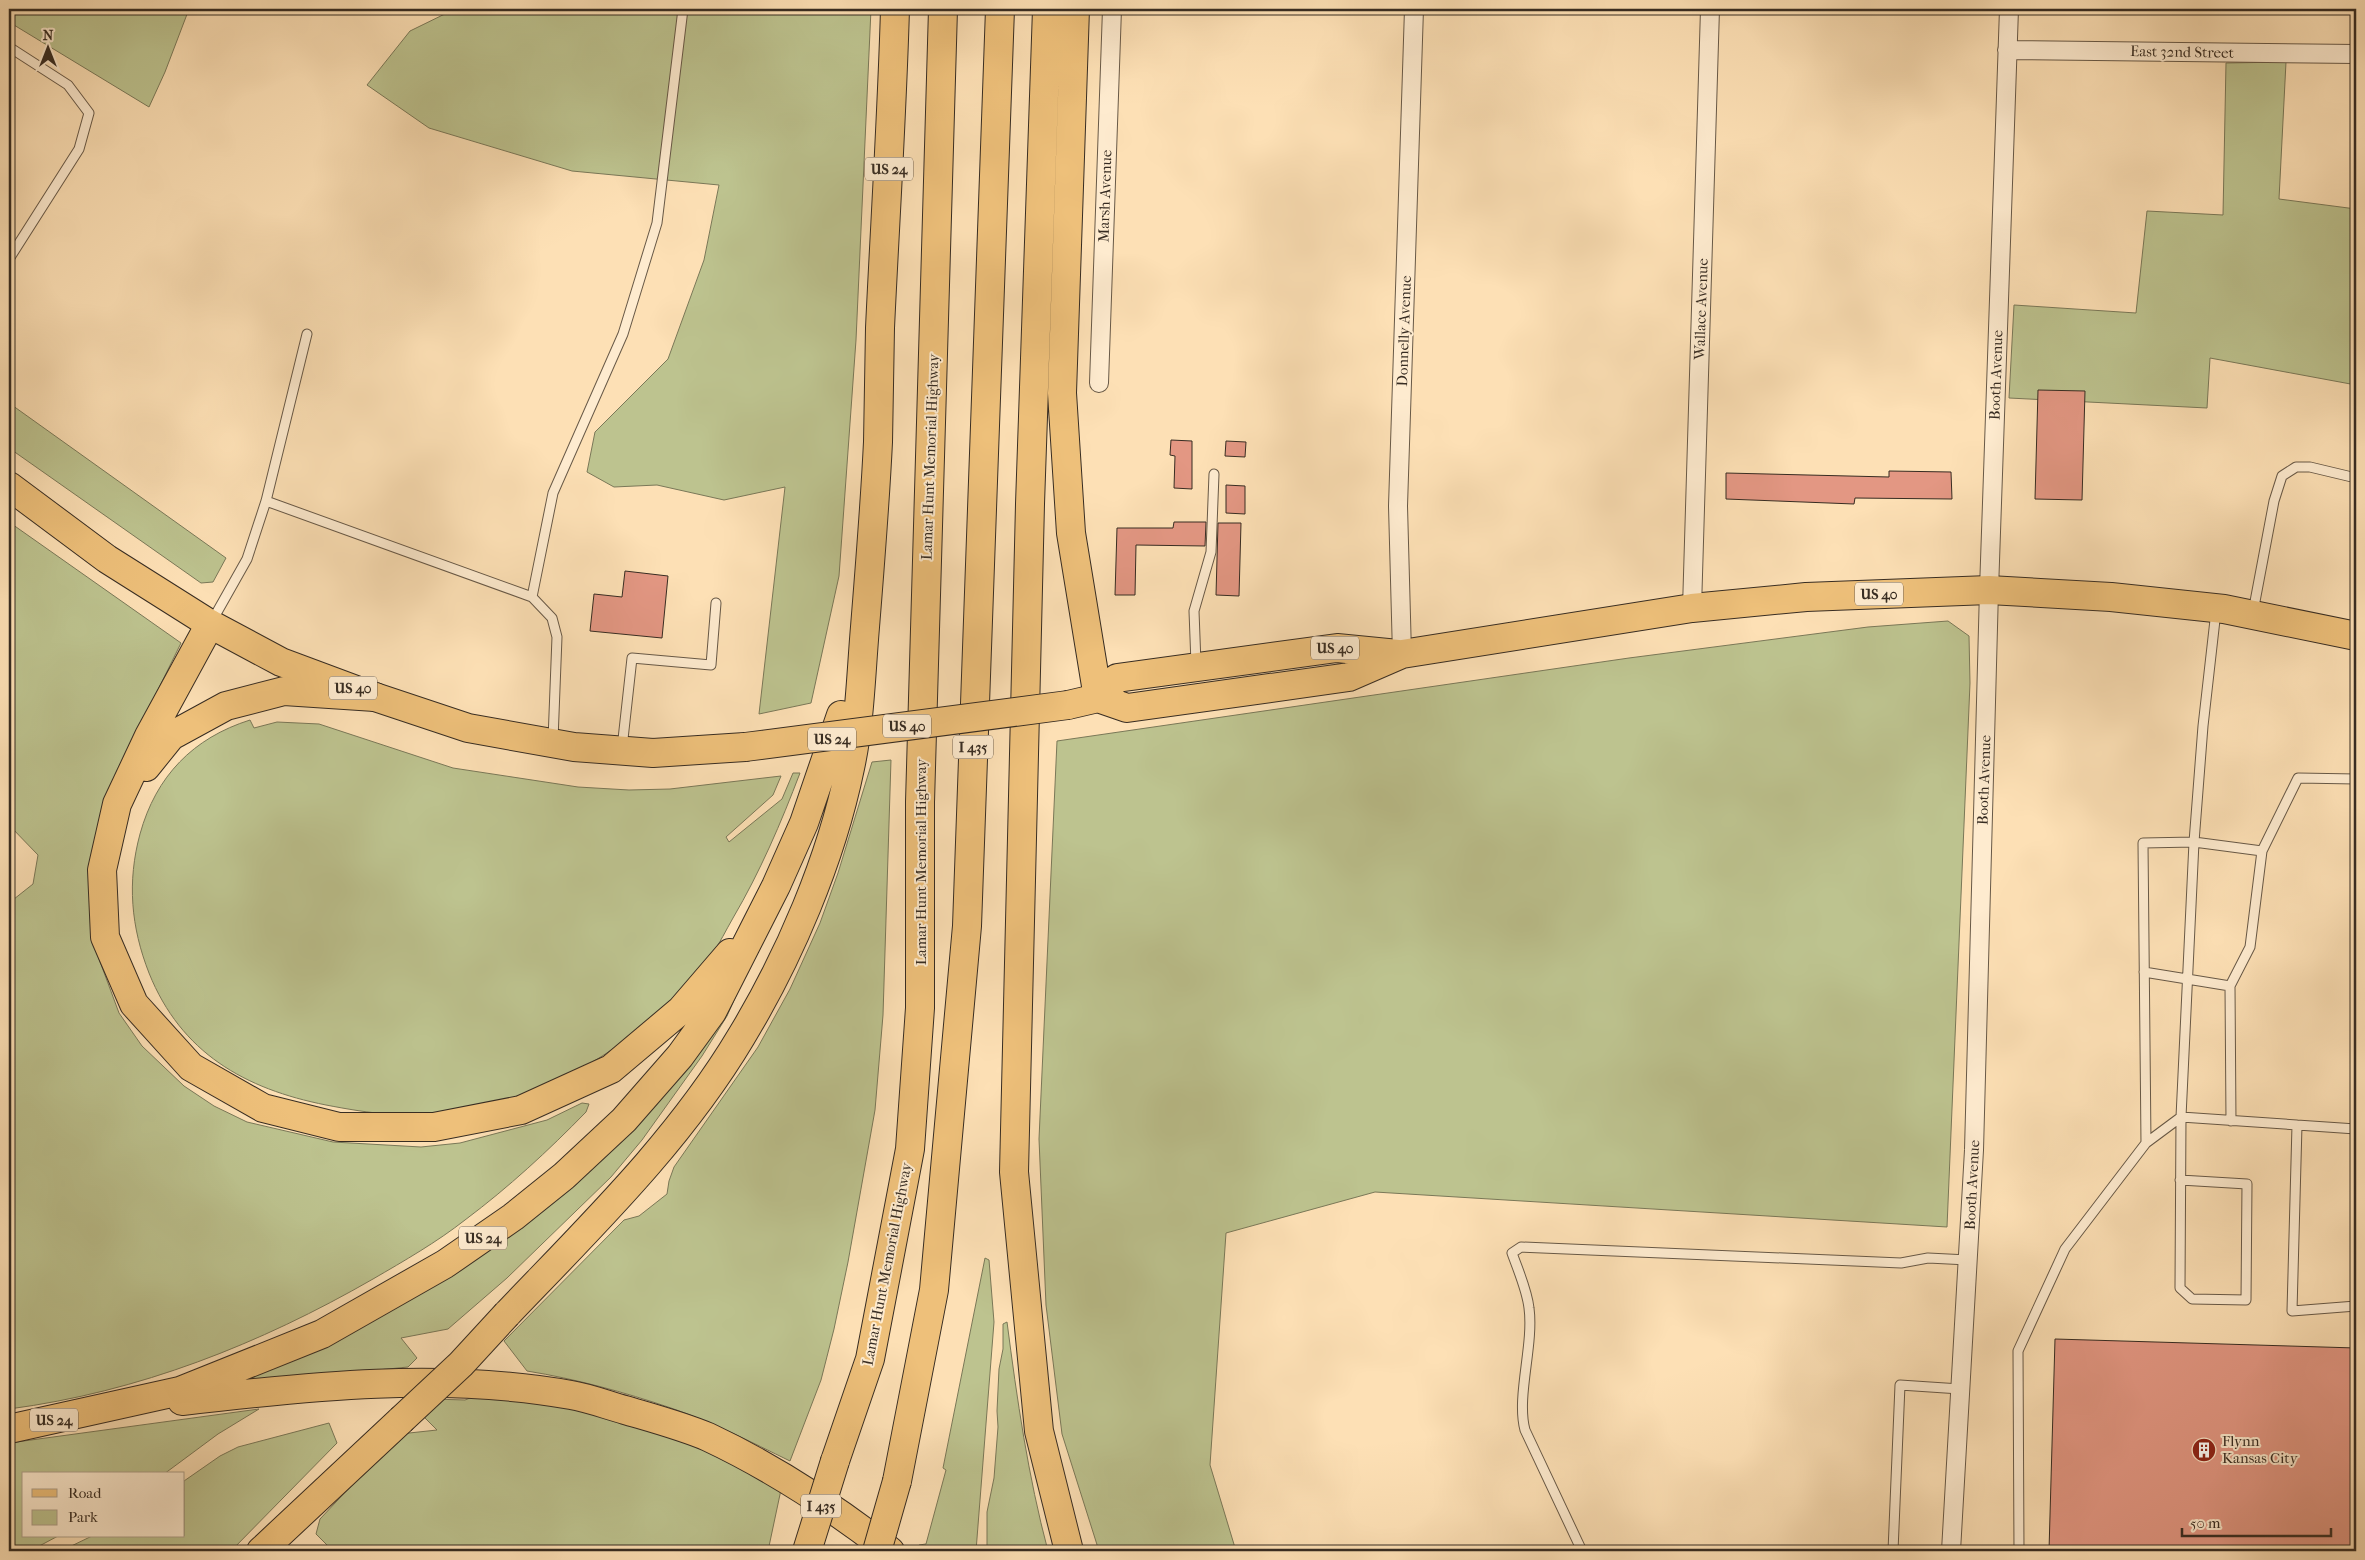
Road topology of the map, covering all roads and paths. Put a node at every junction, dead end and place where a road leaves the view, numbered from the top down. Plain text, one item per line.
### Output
1 (683, 9) edge
2 (895, 9) edge
3 (943, 9) edge
4 (1000, 9) edge
5 (1047, 9) edge
6 (1075, 9) edge
7 (1112, 9) edge
8 (1414, 9) edge
9 (1710, 9) edge
10 (2009, 9) edge
11 (9, 48) edge
12 (2007, 50) junction
13 (2356, 54) edge
14 (9, 259) edge
15 (307, 334) dead end
16 (1099, 383) dead end
17 (1214, 474) dead end
18 (2356, 478) edge
19 (9, 486) edge
20 (266, 502) junction
21 (871, 546) junction
22 (1989, 590) junction
23 (532, 597) junction
24 (716, 603) dead end
25 (1692, 608) junction
26 (2216, 608) junction
27 (2253, 614) junction
28 (210, 624) junction
29 (2356, 636) edge
30 (1402, 654) junction
31 (1196, 667) junction
32 (375, 697) junction
33 (1098, 698) junction
34 (553, 743) junction
35 (622, 751) junction
36 (2356, 778) edge
37 (117, 804) junction
38 (2194, 842) junction
39 (2262, 851) junction
40 (757, 922) junction
41 (2144, 972) junction
42 (2188, 978) junction
43 (2230, 986) junction
44 (2181, 1117) junction
45 (2231, 1121) junction
46 (2297, 1125) junction
47 (2356, 1129) edge
48 (2146, 1143) junction
49 (2180, 1180) junction
50 (1968, 1260) junction
51 (2356, 1306) edge
52 (1960, 1388) junction
53 (99, 1411) junction
54 (9, 1430) edge
55 (261, 1551) edge
56 (807, 1551) edge
57 (877, 1551) edge
58 (890, 1551) edge
59 (1069, 1551) edge
60 (1582, 1551) edge
61 (1893, 1551) edge
62 (1951, 1551) edge
63 (2019, 1551) edge

1 - 23 lane
2 - 21 main road, US 24
3 - 56 main road, Lamar Hunt Memorial Highway / I 435, bridge
4 - 57 main road, I 435, bridge
5 - 59 main road
6 - 33 main road
7 - 16 street, Marsh Avenue
8 - 30 street, Donnelly Avenue
9 - 25 street, Wallace Avenue
10 - 12 street, Booth Avenue
11 - 14 lane
12 - 13 street, East 32nd Street
12 - 22 street, Booth Avenue
15 - 20 lane
17 - 31 lane
18 - 27 lane
19 - 28 main road, US 40
20 - 23 lane
20 - 28 lane
21 - 40 main road, US 24
21 - 55 main road, bridge
22 - 25 main road, US 40
22 - 26 main road, US 40
22 - 50 street, Booth Avenue
23 - 34 lane
24 - 35 lane
25 - 30 main road, US 40
26 - 27 main road, US 40
26 - 38 lane
27 - 29 main road, US 40
28 - 32 main road, US 40
28 - 37 main road
30 - 31 main road, US 40
30 - 33 main road, US 40
31 - 33 main road, US 40
32 - 34 main road, US 40
32 - 37 main road
33 - 35 main road, US 40, bridge
34 - 35 main road, US 40
36 - 39 lane
37 - 40 main road
38 - 39 lane
38 - 41 lane
38 - 42 lane
39 - 43 lane
40 - 53 main road, US 24
41 - 42 lane
41 - 48 lane
42 - 43 lane
42 - 44 lane
43 - 45 lane
44 - 45 lane
44 - 48 lane
44 - 49 lane
45 - 46 lane
46 - 47 lane
46 - 51 lane
48 - 63 lane
49 - 49 lane
50 - 52 street, Booth Avenue
50 - 60 lane
52 - 61 lane
52 - 62 street, Booth Avenue
53 - 54 main road, US 24
53 - 58 main road

